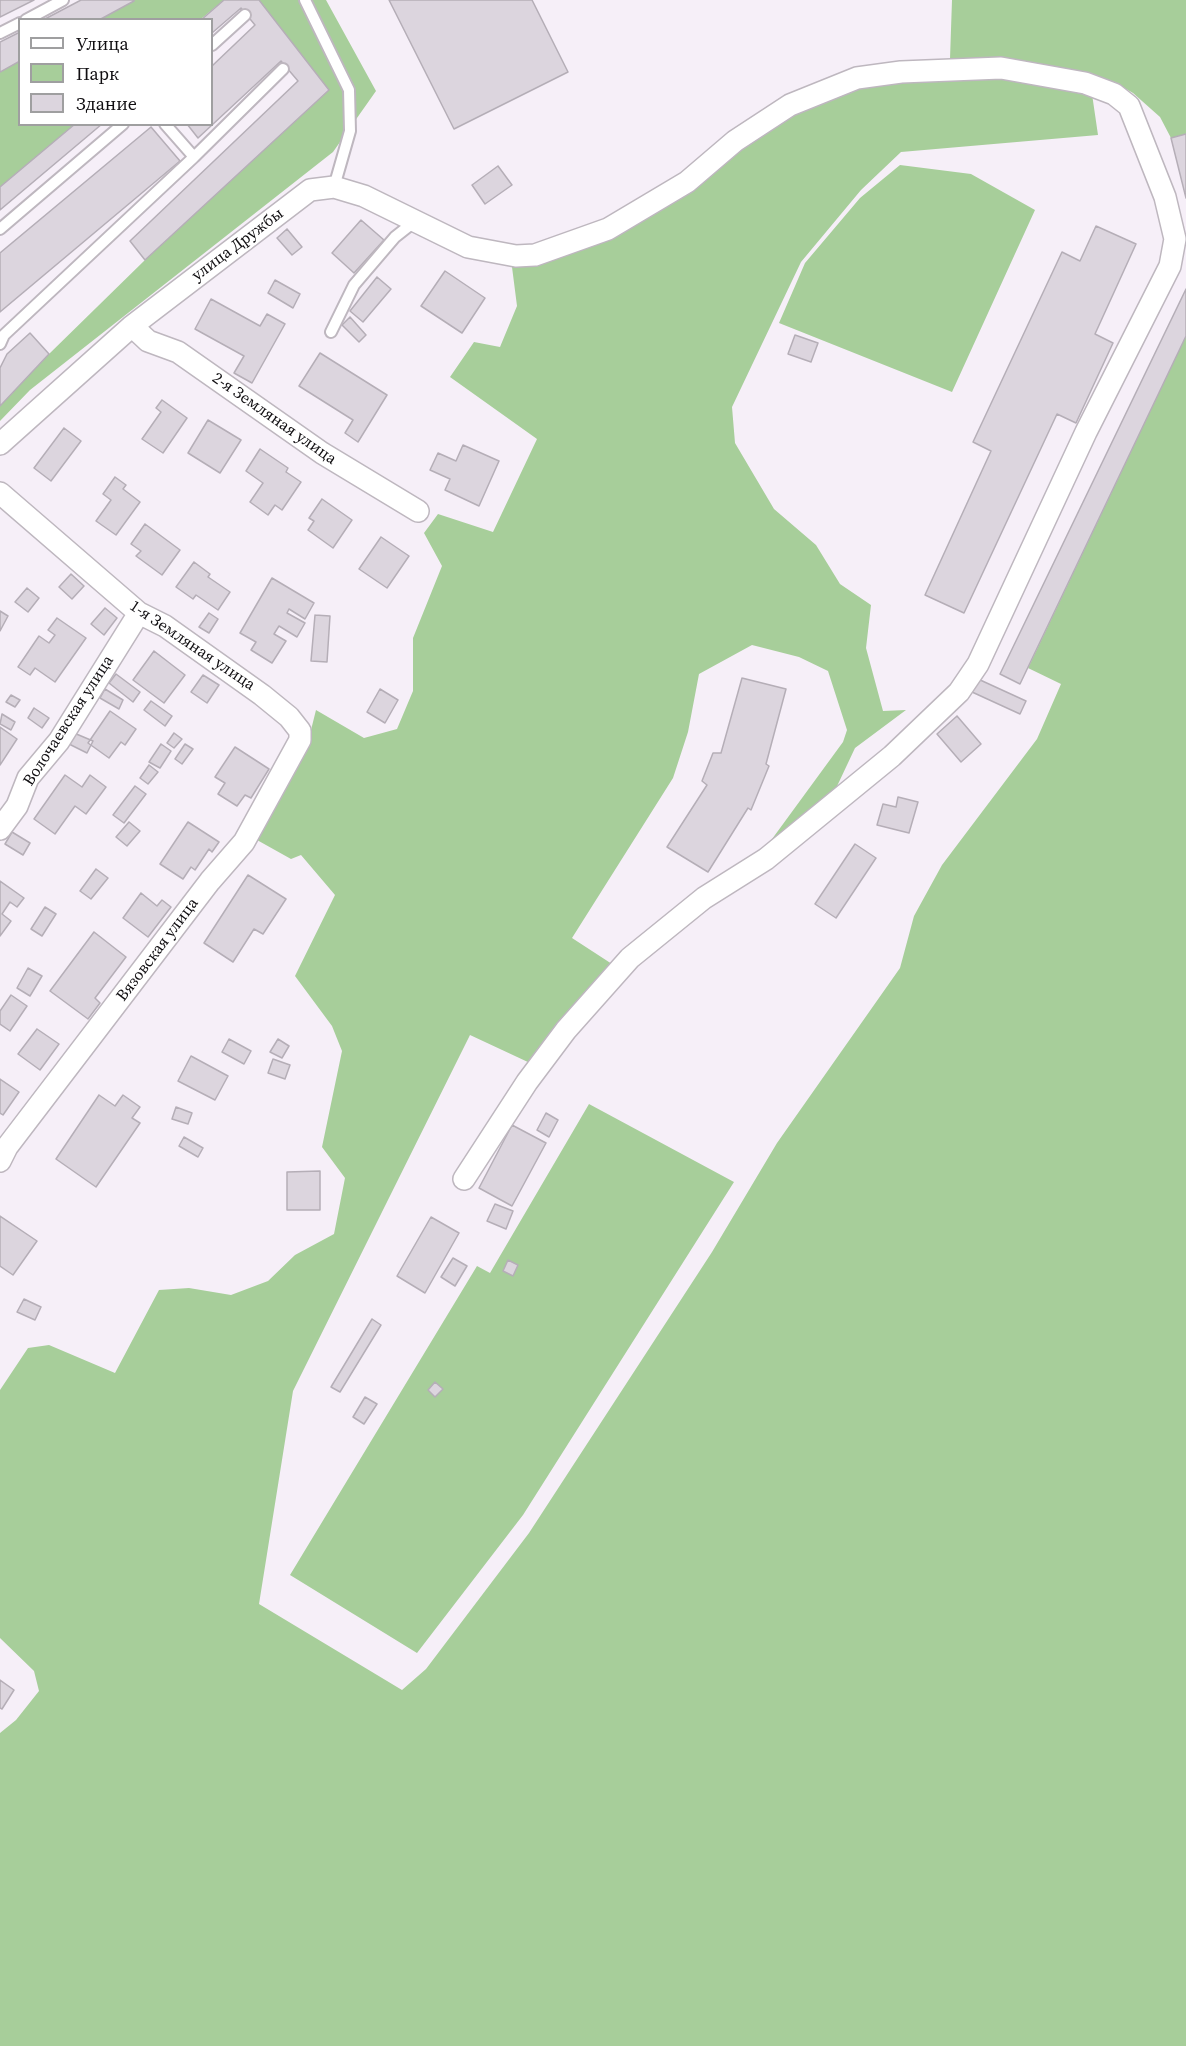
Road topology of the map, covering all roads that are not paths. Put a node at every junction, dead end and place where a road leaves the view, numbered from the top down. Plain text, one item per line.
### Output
1 (63, 0) edge
2 (305, 0) edge
3 (244, 15) dead end
4 (30, 18) edge
5 (18, 24) edge
6 (0, 33) edge
7 (213, 44) edge
8 (283, 69) dead end
9 (121, 126) edge
10 (167, 126) edge
11 (194, 157) junction
12 (334, 187) junction
13 (414, 222) junction
14 (0, 229) edge
15 (132, 326) junction
16 (331, 332) dead end
17 (0, 344) edge
18 (0, 444) edge
19 (0, 493) edge
20 (418, 511) dead end
21 (139, 613) junction
22 (300, 731) joint
23 (0, 829) edge
24 (0, 1161) edge
25 (464, 1179) dead end

1 - 4 lane
2 - 12 lane
3 - 7 lane
5 - 6 lane
8 - 11 lane
9 - 14 lane
10 - 11 lane
11 - 17 lane
12 - 13 street, улица Дружбы
12 - 15 street, улица Дружбы
13 - 16 lane
13 - 25 street, улица Дружбы
15 - 18 street, улица Дружбы
15 - 20 street, 2-я Земляная улица
19 - 21 street, 1-я Земляная улица
21 - 22 street, 1-я Земляная улица
21 - 23 street, Волочаевская улица
22 - 24 street, Вязовская улица

